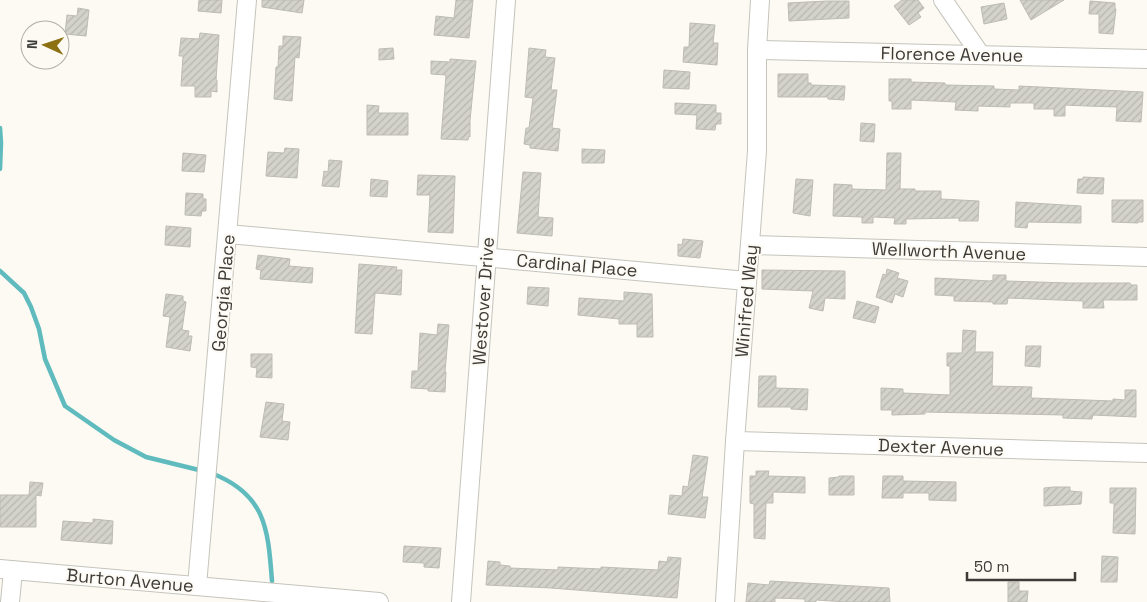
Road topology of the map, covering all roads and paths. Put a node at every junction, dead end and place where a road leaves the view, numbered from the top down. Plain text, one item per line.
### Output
1 (247, 0) edge
2 (506, 0) edge
3 (760, 0) edge
4 (943, 0) edge
5 (757, 50) junction
6 (980, 54) junction
7 (1147, 59) edge
8 (228, 234) junction
9 (751, 246) junction
10 (486, 257) junction
11 (1147, 257) edge
12 (747, 281) junction
13 (735, 441) junction
14 (1147, 453) edge
15 (7, 570) edge
16 (197, 586) junction
17 (10, 602) edge
18 (379, 602) edge
19 (461, 602) edge
20 (725, 602) edge

1 - 8 street, Georgia Place
2 - 10 street, Westover Drive
3 - 5 street, Winifred Way
4 - 6 street
5 - 6 street, Florence Avenue
5 - 9 street, Winifred Way
6 - 7 street, Florence Avenue
8 - 10 street, Cardinal Place
8 - 16 street, Georgia Place
9 - 11 street, Wellworth Avenue
9 - 12 street, Winifred Way
10 - 12 street, Cardinal Place
10 - 19 street, Westover Drive
12 - 13 street, Winifred Way
13 - 14 street, Dexter Avenue
13 - 20 street, Winifred Way
15 - 16 street, Burton Avenue
15 - 17 street
16 - 18 street, Burton Avenue

